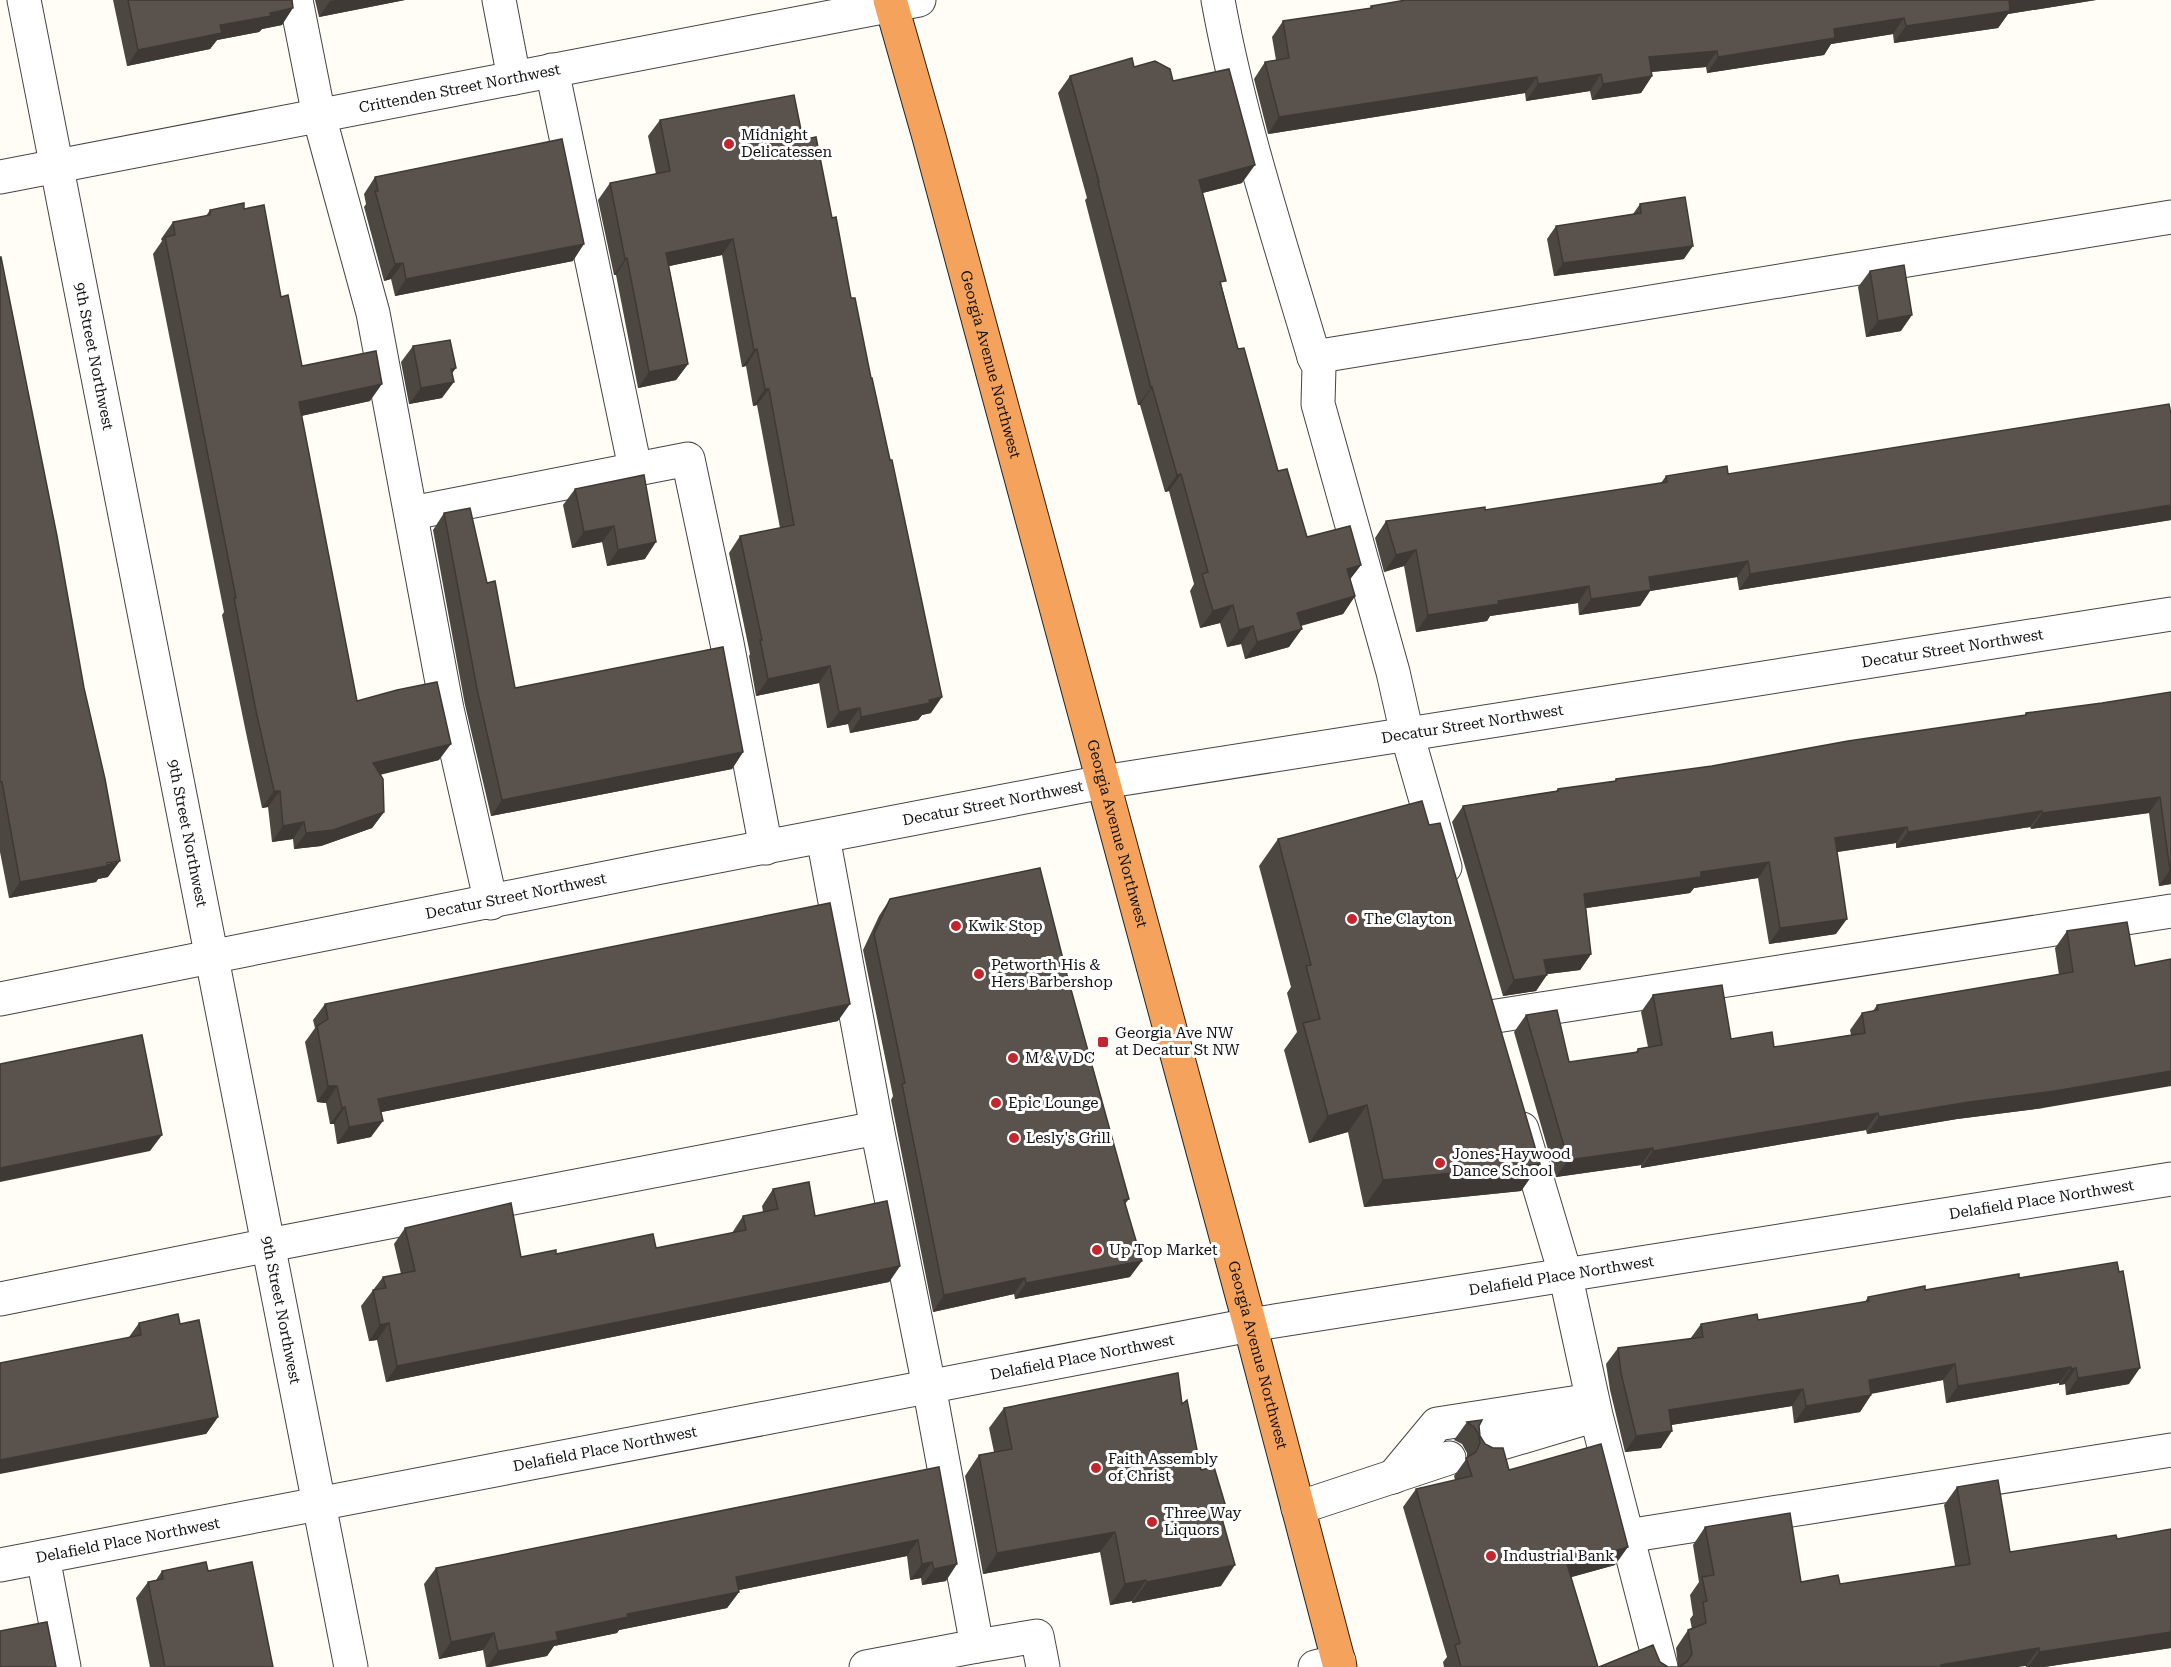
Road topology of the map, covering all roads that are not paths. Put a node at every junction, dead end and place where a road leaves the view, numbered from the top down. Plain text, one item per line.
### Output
1 (24, 0) edge
2 (296, 0) edge
3 (499, 0) edge
4 (1218, 0) edge
5 (900, 2) edge
6 (552, 70) junction
7 (514, 78) junction
8 (319, 116) junction
9 (57, 166) junction
10 (0, 177) edge
11 (2171, 217) edge
12 (1314, 357) junction
13 (635, 468) junction
14 (412, 513) junction
15 (2171, 614) edge
16 (1407, 734) junction
17 (1103, 782) junction
18 (823, 837) junction
19 (766, 848) junction
20 (1453, 893) edge
21 (490, 903) junction
22 (2171, 911) edge
23 (212, 957) junction
24 (1480, 984) edge
25 (0, 999) edge
26 (1513, 1098) edge
27 (877, 1128) junction
28 (2171, 1179) edge
29 (268, 1245) junction
30 (1565, 1273) junction
31 (0, 1299) edge
32 (1250, 1325) junction
33 (929, 1386) junction
34 (1596, 1417) junction
35 (2171, 1450) edge
36 (1487, 1456) edge
37 (1452, 1465) dead end
38 (1393, 1477) junction
39 (319, 1504) junction
40 (1298, 1508) junction
41 (1627, 1536) junction
42 (43, 1557) junction
43 (0, 1565) edge
44 (977, 1646) junction
45 (1331, 1665) edge
46 (64, 1667) edge
47 (351, 1667) edge
48 (866, 1667) edge
49 (1043, 1667) edge
50 (1661, 1667) edge

1 - 9 street, 9th Street Northwest
2 - 8 street
3 - 7 street
4 - 12 street
5 - 6 street, Crittenden Street Northwest
5 - 17 highway, Georgia Avenue Northwest
6 - 7 street, Crittenden Street Northwest
6 - 13 street
7 - 8 street, Crittenden Street Northwest
8 - 9 street, Crittenden Street Northwest
8 - 14 street
9 - 10 street, Crittenden Street Northwest
9 - 23 street, 9th Street Northwest
11 - 12 street
12 - 16 street
13 - 14 street
13 - 19 street
14 - 21 street
15 - 16 street, Decatur Street Northwest
16 - 17 street, Decatur Street Northwest
16 - 20 street
17 - 18 street, Decatur Street Northwest
17 - 32 highway, Georgia Avenue Northwest
18 - 19 street, Decatur Street Northwest
18 - 27 street
19 - 21 street, Decatur Street Northwest
21 - 23 street, Decatur Street Northwest
22 - 24 street
23 - 25 street, Decatur Street Northwest
23 - 29 street, 9th Street Northwest
26 - 30 street
27 - 29 street
27 - 33 street
28 - 30 street, Delafield Place Northwest
29 - 31 street
29 - 39 street, 9th Street Northwest
30 - 32 street, Delafield Place Northwest
30 - 34 street
32 - 33 street, Delafield Place Northwest
32 - 40 highway, Georgia Avenue Northwest
33 - 39 street, Delafield Place Northwest
33 - 44 street
34 - 36 street
34 - 38 street
34 - 41 street
35 - 41 street
37 - 38 street
38 - 40 street
39 - 42 street, Delafield Place Northwest
39 - 47 street, 9th Street Northwest
40 - 45 highway, Georgia Avenue Northwest
41 - 50 street
42 - 43 street, Delafield Place Northwest
42 - 46 street
44 - 48 street
44 - 49 street

